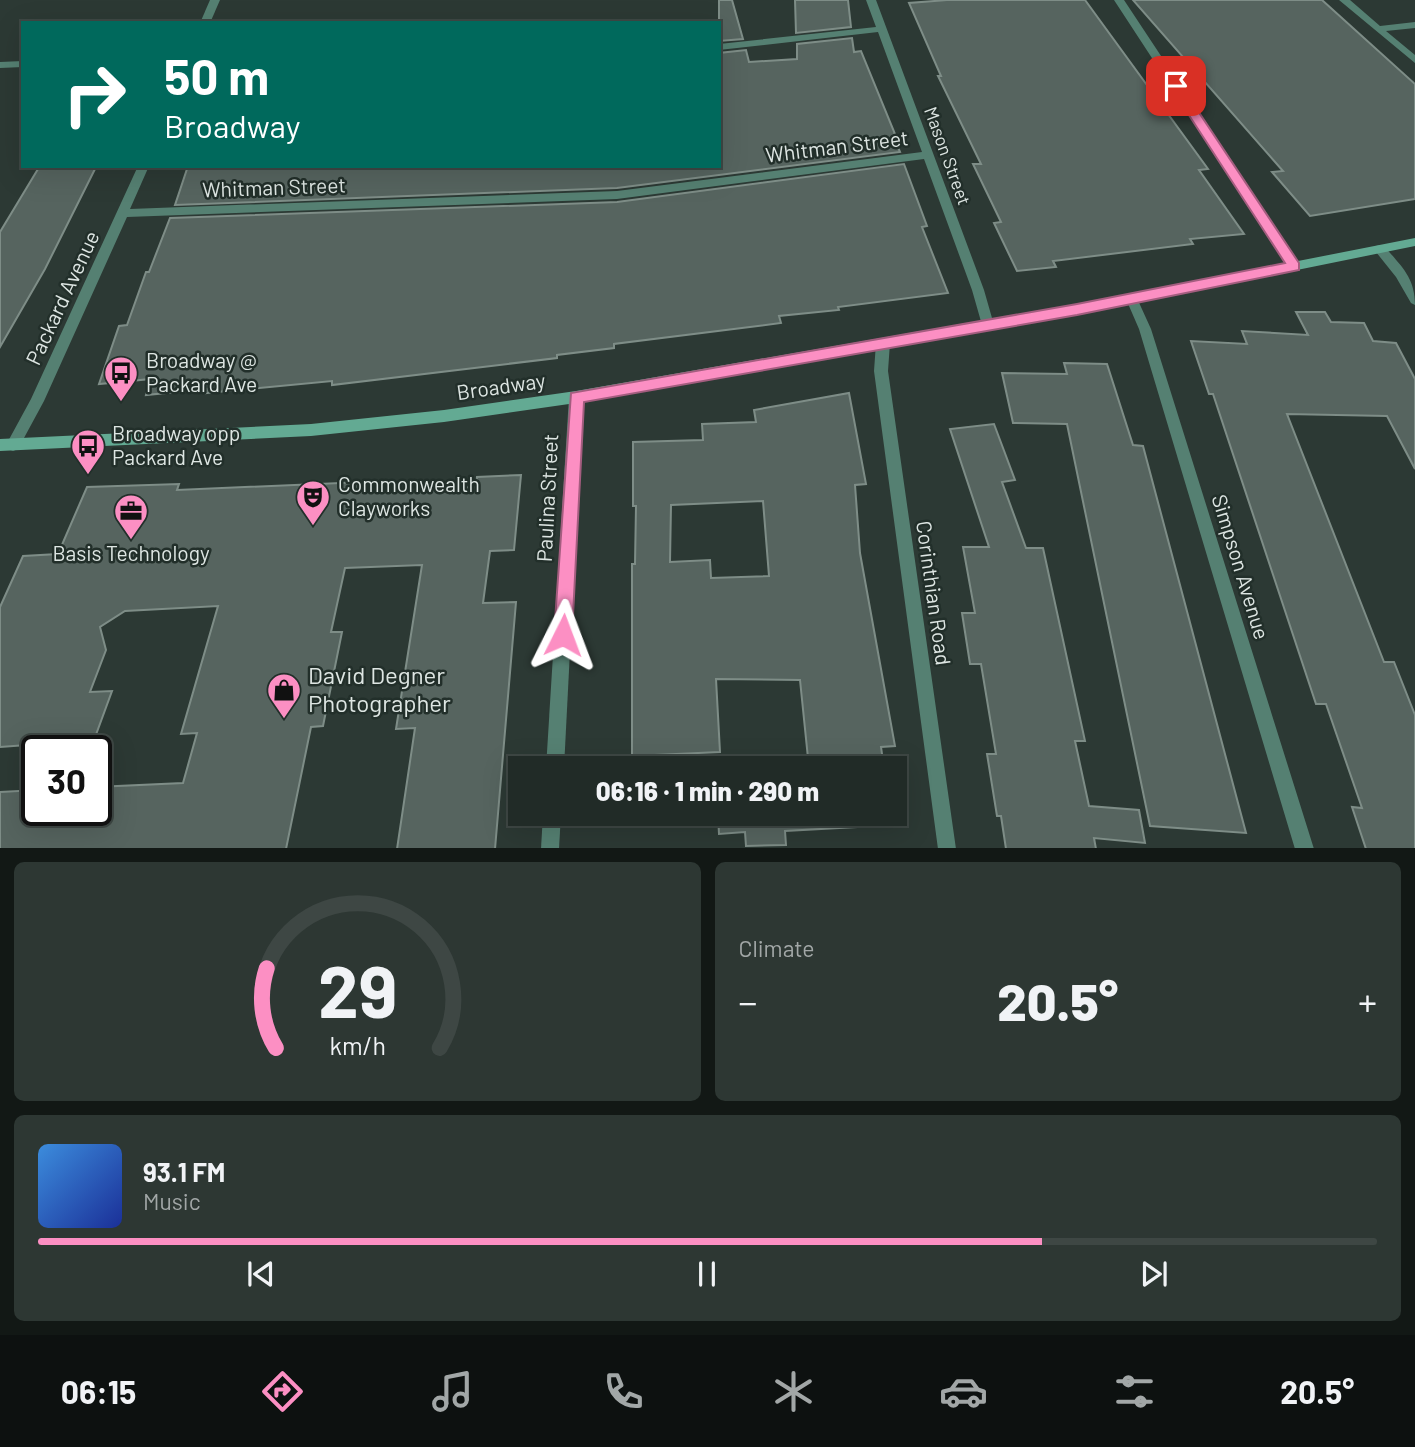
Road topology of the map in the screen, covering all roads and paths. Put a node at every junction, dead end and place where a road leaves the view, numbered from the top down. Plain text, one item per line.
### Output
1 (215, 0) edge
2 (871, 0) edge
3 (1119, 0) edge
4 (1344, 0) edge
5 (206, 21) edge
6 (1415, 25) edge
7 (881, 29) junction
8 (1378, 29) junction
9 (721, 47) edge
10 (1415, 60) edge
11 (21, 64) edge
12 (0, 65) edge
13 (927, 155) junction
14 (143, 168) edge
15 (124, 213) junction
16 (1415, 242) edge
17 (1380, 249) junction
18 (1294, 266) junction
19 (1132, 299) junction
20 (1415, 300) edge
21 (988, 325) junction
22 (883, 343) junction
23 (576, 397) junction
24 (7, 445) edge
25 (556, 756) edge
26 (551, 826) edge
27 (550, 848) edge
28 (947, 848) edge
29 (1305, 848) edge

1 - 5 street
2 - 7 street, Mason Street
3 - 18 street
4 - 8 street
6 - 8 street
7 - 9 street
7 - 13 street, Mason Street
8 - 10 street
11 - 12 street
13 - 15 street, Whitman Street
13 - 21 street, Mason Street
14 - 15 street, Packard Avenue
15 - 24 street, Packard Avenue
16 - 17 main road, Broadway
17 - 18 main road, Broadway
17 - 20 street
18 - 19 main road, Broadway
19 - 21 main road, Broadway
19 - 29 street, Simpson Avenue
21 - 22 main road, Broadway
22 - 23 main road, Broadway
22 - 28 street, Corinthian Road
23 - 24 main road, Broadway
23 - 25 street, Paulina Street
26 - 27 street

